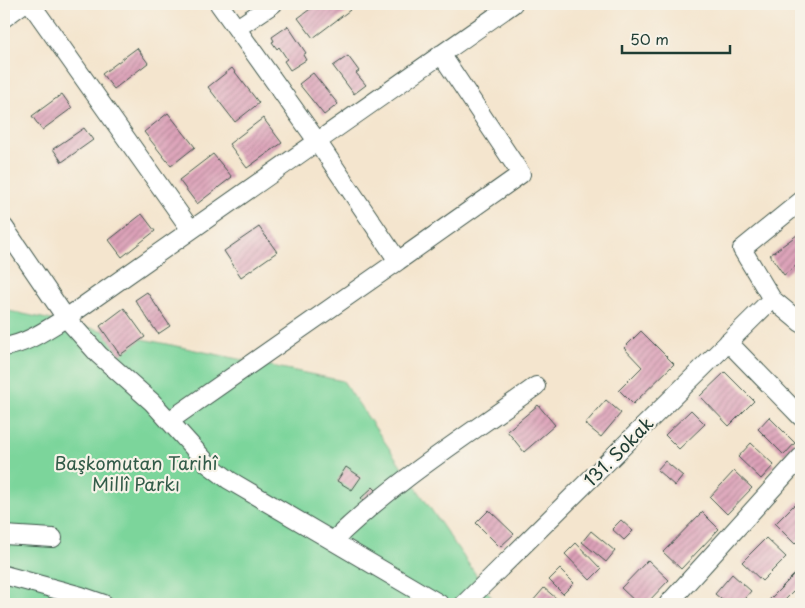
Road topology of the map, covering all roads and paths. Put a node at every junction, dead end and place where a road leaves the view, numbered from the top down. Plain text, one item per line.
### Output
1 (23, 4) edge
2 (31, 4) edge
3 (219, 4) edge
4 (273, 4) edge
5 (513, 4) edge
6 (4, 18) edge
7 (237, 28) junction
8 (441, 54) junction
9 (317, 141) junction
10 (801, 201) edge
11 (4, 227) edge
12 (191, 230) junction
13 (398, 261) junction
14 (772, 299) junction
15 (66, 318) junction
16 (801, 323) edge
17 (728, 342) junction
18 (4, 347) edge
19 (536, 386) dead end
20 (801, 417) edge
21 (169, 421) junction
22 (801, 457) edge
23 (4, 535) edge
24 (53, 538) dead end
25 (333, 541) junction
26 (4, 575) edge
27 (104, 604) edge
28 (440, 604) edge
29 (464, 604) edge
30 (668, 604) edge

1 - 6 street
2 - 12 street
3 - 7 street
4 - 7 street
5 - 8 street
7 - 9 street
8 - 9 street
8 - 13 street
9 - 12 street
9 - 13 street
10 - 14 street
11 - 15 street
12 - 15 street
13 - 21 street
14 - 16 street
14 - 17 street, 131. Sokak
15 - 18 street
15 - 21 street
17 - 20 street
17 - 29 street, 131. Sokak
19 - 25 street
21 - 25 street
22 - 30 street
23 - 24 street
25 - 28 street
26 - 27 street

